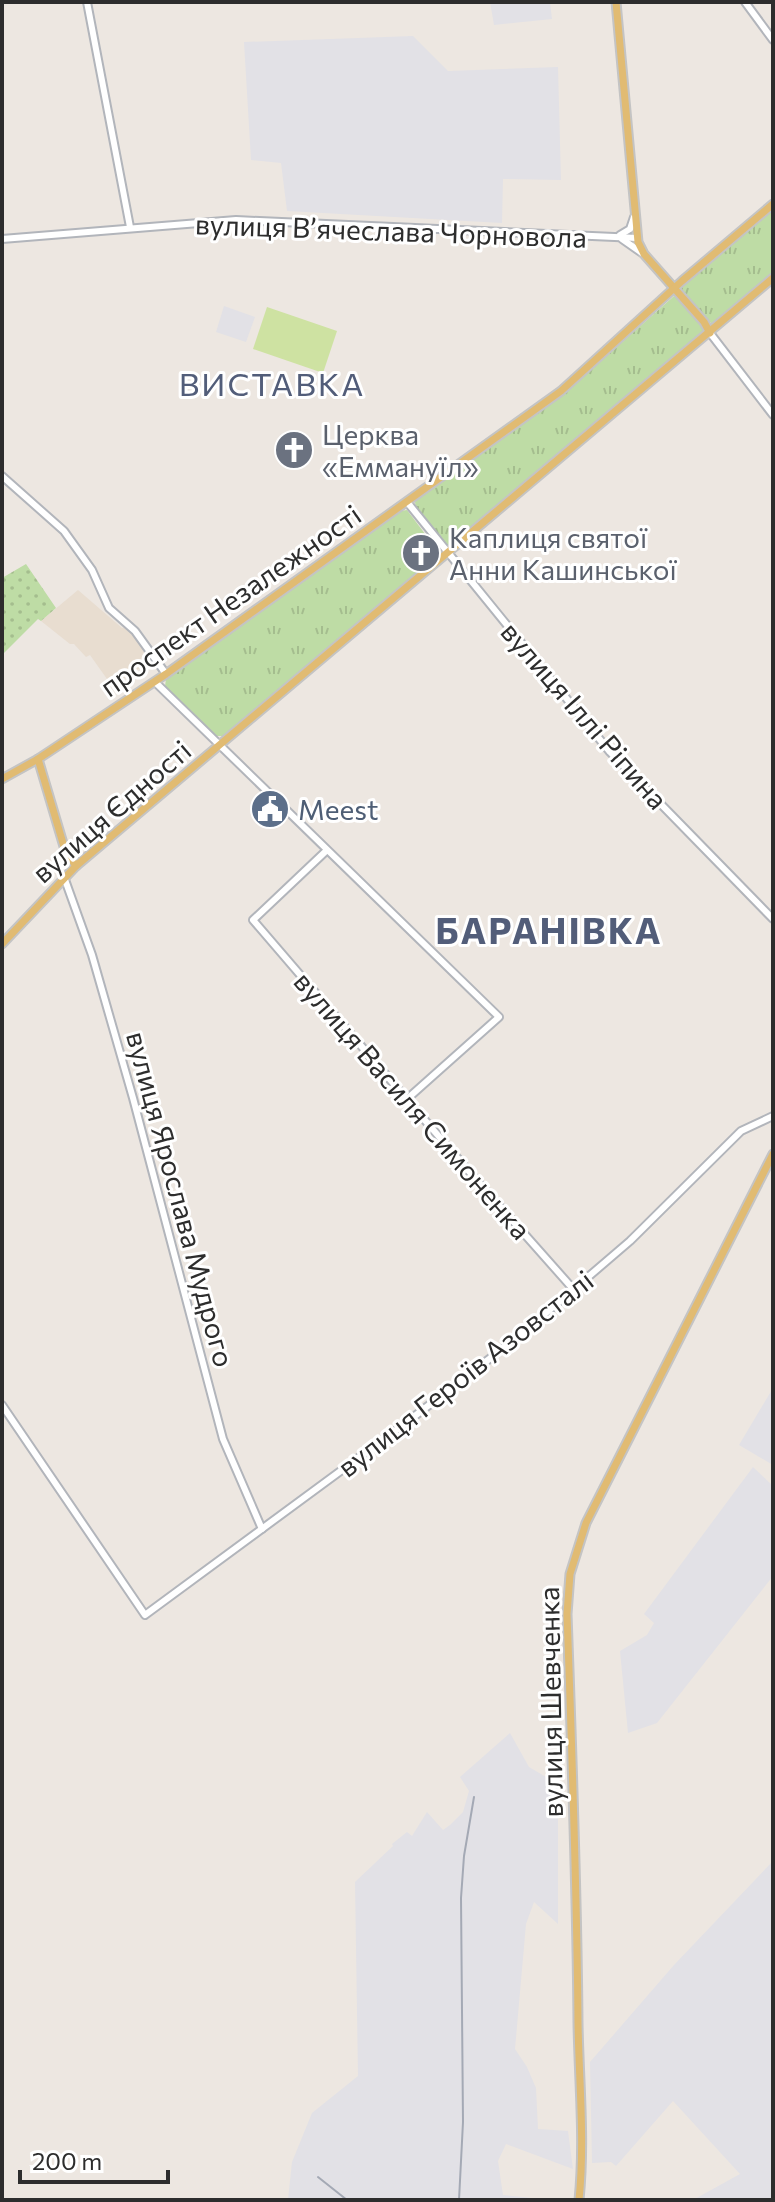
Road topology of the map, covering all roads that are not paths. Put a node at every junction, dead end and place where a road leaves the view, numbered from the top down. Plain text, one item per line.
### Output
1 (87, 2) edge
2 (616, 2) edge
3 (745, 2) edge
4 (773, 40) edge
5 (773, 204) edge
6 (635, 214) junction
7 (130, 227) junction
8 (615, 237) junction
9 (637, 238) junction
10 (2, 239) edge
11 (647, 258) junction
12 (773, 278) edge
13 (673, 289) junction
14 (710, 333) junction
15 (773, 415) edge
16 (2, 476) edge
17 (407, 502) junction
18 (449, 552) junction
19 (166, 674) junction
20 (155, 682) junction
21 (218, 746) junction
22 (38, 759) junction
23 (2, 779) edge
24 (326, 851) junction
25 (76, 866) junction
26 (64, 877) junction
27 (773, 919) edge
28 (2, 944) edge
29 (407, 1099) junction
30 (773, 1116) edge
31 (773, 1154) edge
32 (574, 1290) junction
33 (2, 1405) edge
34 (262, 1529) junction
35 (579, 2200) edge

1 - 7 street
2 - 6 main road
3 - 4 street
5 - 13 main road, проспект Незалежності
6 - 8 street
6 - 9 main road
7 - 8 street, вулиця Вʼячеслава Чорновола
7 - 10 street, вулиця Вʼячеслава Чорновола
8 - 9 street, вулиця Вʼячеслава Чорновола
8 - 11 street
9 - 11 main road
11 - 13 main road
12 - 14 main road
13 - 14 main road
13 - 17 main road, проспект Незалежності
14 - 15 street
14 - 18 main road
16 - 19 street
17 - 18 street, вулиця Іллі Ріпина
17 - 19 main road, проспект Незалежності
18 - 21 main road
18 - 27 street, вулиця Іллі Ріпина
19 - 20 main road, проспект Незалежності
20 - 21 street
20 - 22 main road, проспект Незалежності
21 - 24 street
21 - 25 main road, вулиця Єдності
22 - 23 main road, проспект Незалежності
22 - 25 main road
24 - 29 street, вулиця Василя Симоненка
24 - 29 street
25 - 26 main road, вулиця Єдності
26 - 28 main road, вулиця Єдності
26 - 34 street, вулиця Ярослава Мудрого
29 - 32 street, вулиця Василя Симоненка
30 - 32 street, вулиця Героїв Азовсталі
31 - 35 main road, вулиця Шевченка
32 - 34 street, вулиця Героїв Азовсталі
33 - 34 street, вулиця Героїв Азовсталі

